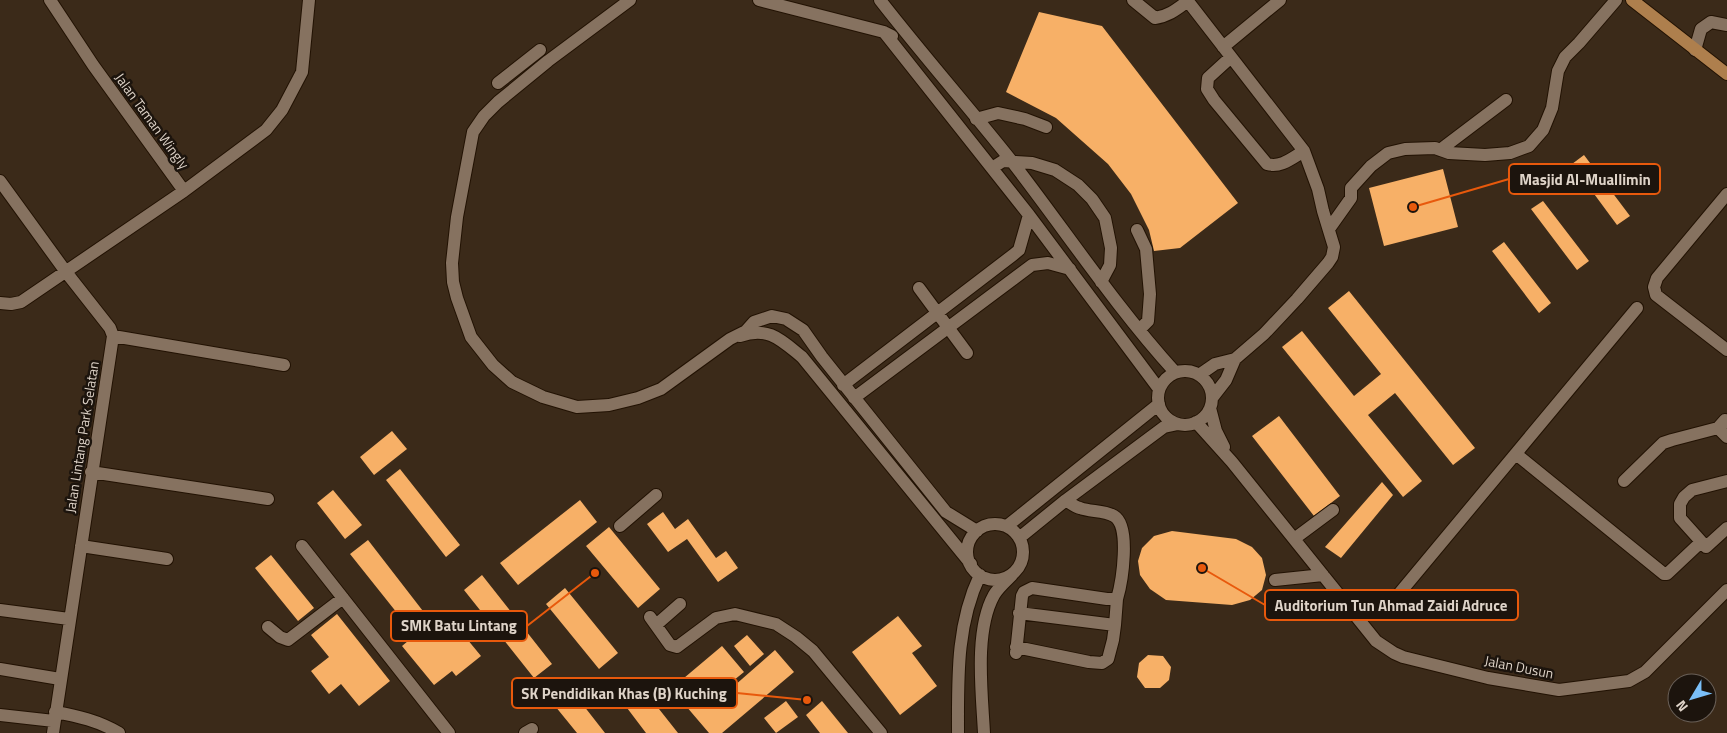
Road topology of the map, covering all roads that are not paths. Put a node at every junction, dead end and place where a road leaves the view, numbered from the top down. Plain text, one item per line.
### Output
1 (50, 0) edge
2 (309, 0) edge
3 (630, 0) edge
4 (759, 0) edge
5 (880, 0) edge
6 (1133, 0) edge
7 (1280, 0) edge
8 (1616, 0) edge
9 (1632, 0) edge
10 (1187, 1) edge
11 (1727, 25) edge
12 (884, 32) junction
13 (918, 48) junction
14 (540, 50) dead end
15 (1695, 50) junction
16 (1227, 52) junction
17 (1727, 74) edge
18 (498, 83) dead end
19 (1506, 100) dead end
20 (976, 118) junction
21 (1046, 127) dead end
22 (1440, 150) junction
23 (1304, 151) junction
24 (1010, 160) junction
25 (992, 168) junction
26 (0, 181) edge
27 (184, 191) junction
28 (1727, 194) edge
29 (1029, 215) junction
30 (1329, 229) junction
31 (1137, 230) dead end
32 (1070, 269) junction
33 (66, 272) junction
34 (1101, 282) junction
35 (919, 288) dead end
36 (0, 302) edge
37 (1637, 308) dead end
38 (937, 314) junction
39 (948, 328) junction
40 (1139, 330) junction
41 (113, 336) junction
42 (730, 339) junction
43 (1727, 350) edge
44 (967, 353) dead end
45 (1235, 359) junction
46 (284, 365) dead end
47 (1175, 372) junction
48 (1199, 375) junction
49 (844, 384) junction
50 (1159, 389) junction
51 (854, 398) junction
52 (1211, 403) junction
53 (1159, 404) junction
54 (1196, 422) junction
55 (1178, 424) junction
56 (1724, 427) edge
57 (1516, 454) junction
58 (1232, 462) junction
59 (91, 472) junction
60 (1624, 481) dead end
61 (1727, 481) edge
62 (656, 495) dead end
63 (268, 499) dead end
64 (1066, 500) junction
65 (1333, 510) dead end
66 (620, 526) dead end
67 (1007, 526) junction
68 (1727, 528) edge
69 (977, 531) junction
70 (1019, 538) junction
71 (1294, 539) junction
72 (1701, 542) junction
73 (81, 546) junction
74 (302, 546) dead end
75 (167, 559) dead end
76 (971, 564) junction
77 (1012, 574) junction
78 (980, 575) junction
79 (1323, 575) junction
80 (1275, 580) dead end
81 (1727, 590) edge
82 (343, 598) junction
83 (1117, 599) junction
84 (680, 604) dead end
85 (0, 610) edge
86 (1019, 613) junction
87 (1383, 613) dead end
88 (69, 619) junction
89 (1115, 625) junction
90 (268, 627) dead end
91 (0, 669) edge
92 (60, 678) junction
93 (0, 715) edge
94 (54, 722) edge
95 (119, 733) edge
96 (449, 733) edge
97 (881, 733) edge
98 (958, 733) edge
99 (984, 733) edge

1 - 27 street, Jalan Taman Wingly
2 - 27 street
3 - 42 street
4 - 12 street
5 - 13 street
6 - 10 street
7 - 16 street
8 - 22 street
9 - 15 main road
10 - 16 street
11 - 15 street
12 - 13 street
12 - 25 street
13 - 20 street
14 - 18 street
15 - 17 main road
16 - 23 street
16 - 23 street
19 - 22 street
20 - 21 street
20 - 24 street
22 - 30 street
23 - 30 street
24 - 25 street
24 - 34 street
24 - 34 street
25 - 29 street
26 - 33 street
27 - 33 street, Jalan Taman Wingly
28 - 43 street
29 - 32 street
29 - 38 street
30 - 45 street
31 - 40 street
32 - 39 street
32 - 50 street
33 - 36 street, Jalan Taman Wingly
33 - 41 street
34 - 40 street
35 - 38 street
37 - 57 street
38 - 39 street
38 - 49 street
39 - 44 street
39 - 51 street
40 - 47 street
41 - 46 street
41 - 59 street, Jalan Lintang Park Selatan
42 - 49 street
42 - 76 street
45 - 48 street
45 - 52 street
47 - 48 street
47 - 50 street
48 - 52 street
49 - 51 street
50 - 53 street
51 - 69 street
52 - 54 street
52 - 58 street
53 - 55 street
53 - 67 street
54 - 55 street
54 - 58 street
55 - 64 street
56 - 60 street
57 - 72 street
57 - 87 street
58 - 71 street, Jalan Dusun
59 - 63 street
59 - 73 street, Jalan Lintang Park Selatan
61 - 72 street
62 - 66 street
64 - 70 street
64 - 83 street
65 - 71 street
67 - 69 street
67 - 70 street
68 - 72 street
69 - 76 street
70 - 77 street
71 - 79 street, Jalan Dusun
73 - 75 street
73 - 88 street, Jalan Lintang Park Selatan
74 - 82 street
76 - 78 street
77 - 78 street
77 - 99 street
78 - 98 street
79 - 80 street
79 - 81 street, Jalan Dusun
82 - 90 street
82 - 96 street
83 - 86 street
83 - 89 street
84 - 97 street
85 - 88 street
86 - 89 street
86 - 89 street
88 - 92 street, Jalan Lintang Park Selatan
91 - 92 street
92 - 94 street, Jalan Lintang Park Selatan
93 - 94 street
94 - 95 street

